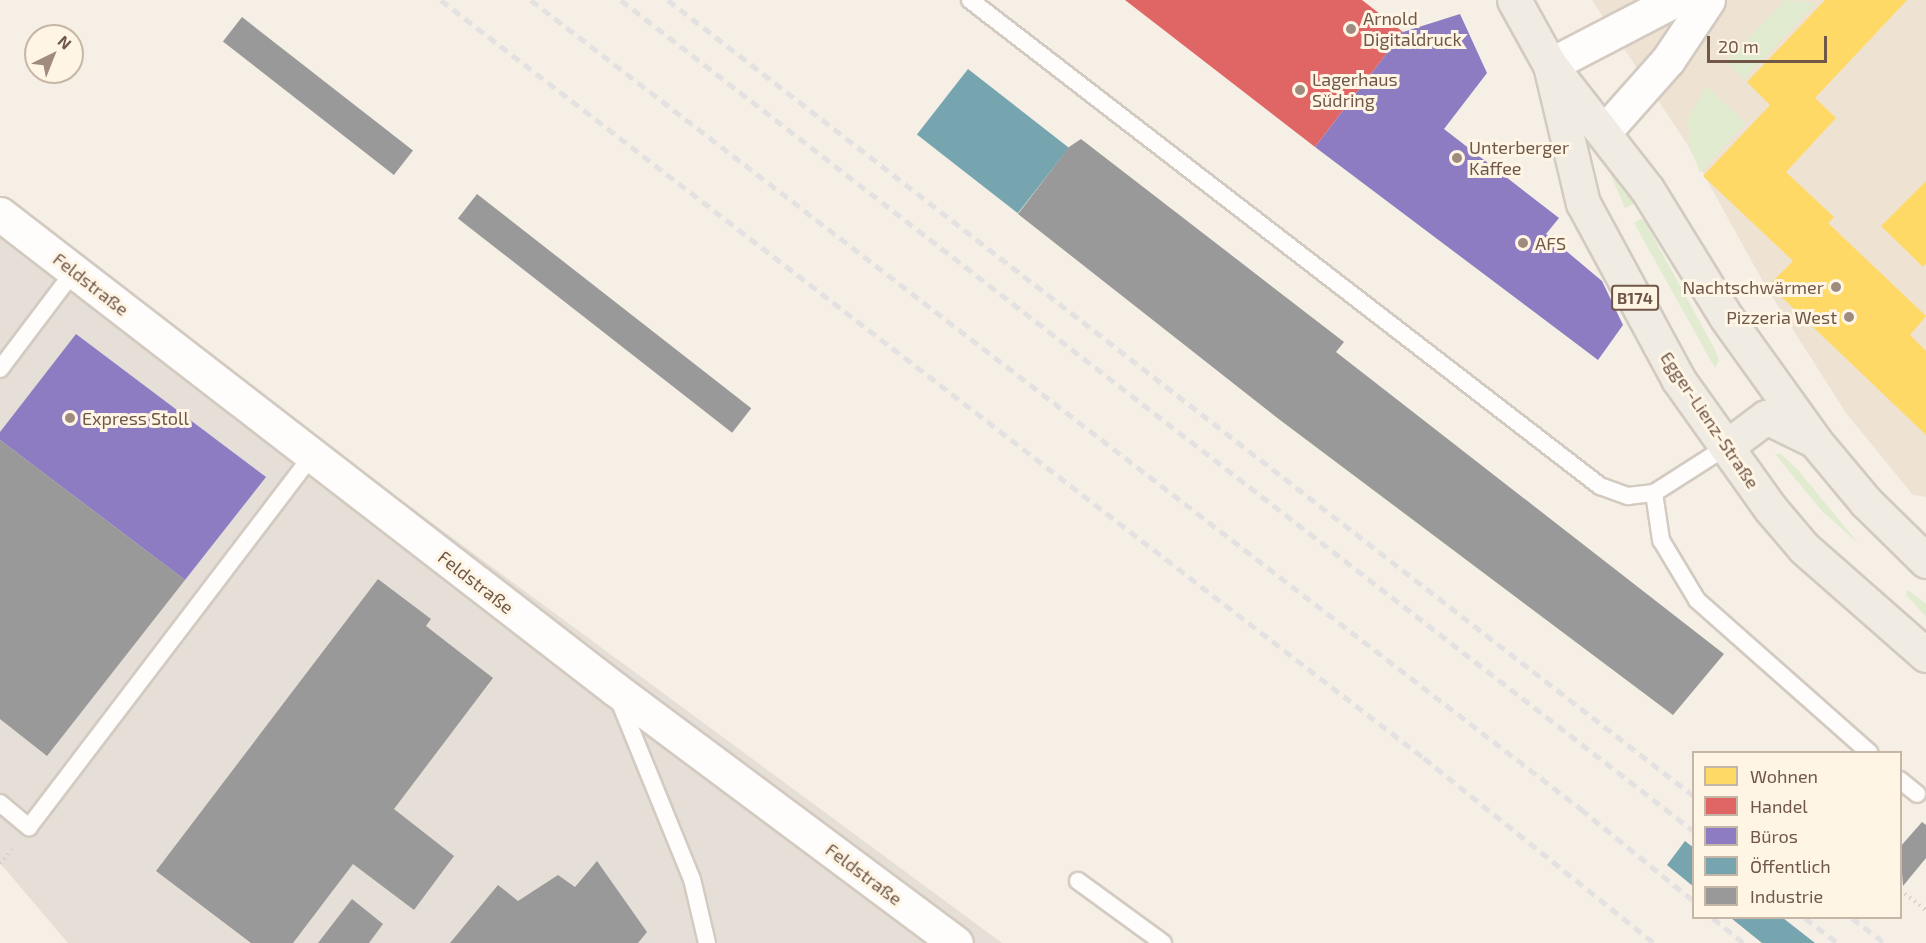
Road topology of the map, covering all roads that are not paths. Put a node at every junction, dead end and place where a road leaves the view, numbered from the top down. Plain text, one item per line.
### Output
1 (970, 0) edge
2 (1514, 0) edge
3 (1675, 0) edge
4 (1708, 0) edge
5 (1550, 65) junction
6 (1604, 132) junction
7 (0, 214) edge
8 (74, 271) junction
9 (0, 369) edge
10 (1815, 441) junction
11 (1726, 447) junction
12 (312, 455) junction
13 (1654, 493) junction
14 (1926, 561) edge
15 (1926, 655) edge
16 (615, 689) junction
17 (1867, 751) edge
18 (1902, 782) edge
19 (1917, 794) dead end
20 (0, 802) edge
21 (1078, 881) dead end
22 (707, 943) edge
23 (957, 943) edge
24 (1163, 943) edge

1 - 13 lane
2 - 5 main road, Egger-Lienz-Straße / B174
3 - 5 street
4 - 6 street
5 - 6 main road, Egger-Lienz-Straße / B174
5 - 11 main road, Egger-Lienz-Straße / B174
6 - 10 main road, Egger-Lienz-Straße / B174
7 - 8 street, Feldstraße
8 - 9 lane
8 - 12 street, Feldstraße
10 - 11 main road
10 - 14 main road, Egger-Lienz-Straße / B174
11 - 13 lane
11 - 15 main road, Egger-Lienz-Straße / B174
12 - 16 street, Feldstraße
12 - 20 lane
13 - 17 lane
16 - 22 lane
16 - 23 street, Feldstraße
18 - 19 lane
21 - 24 lane

